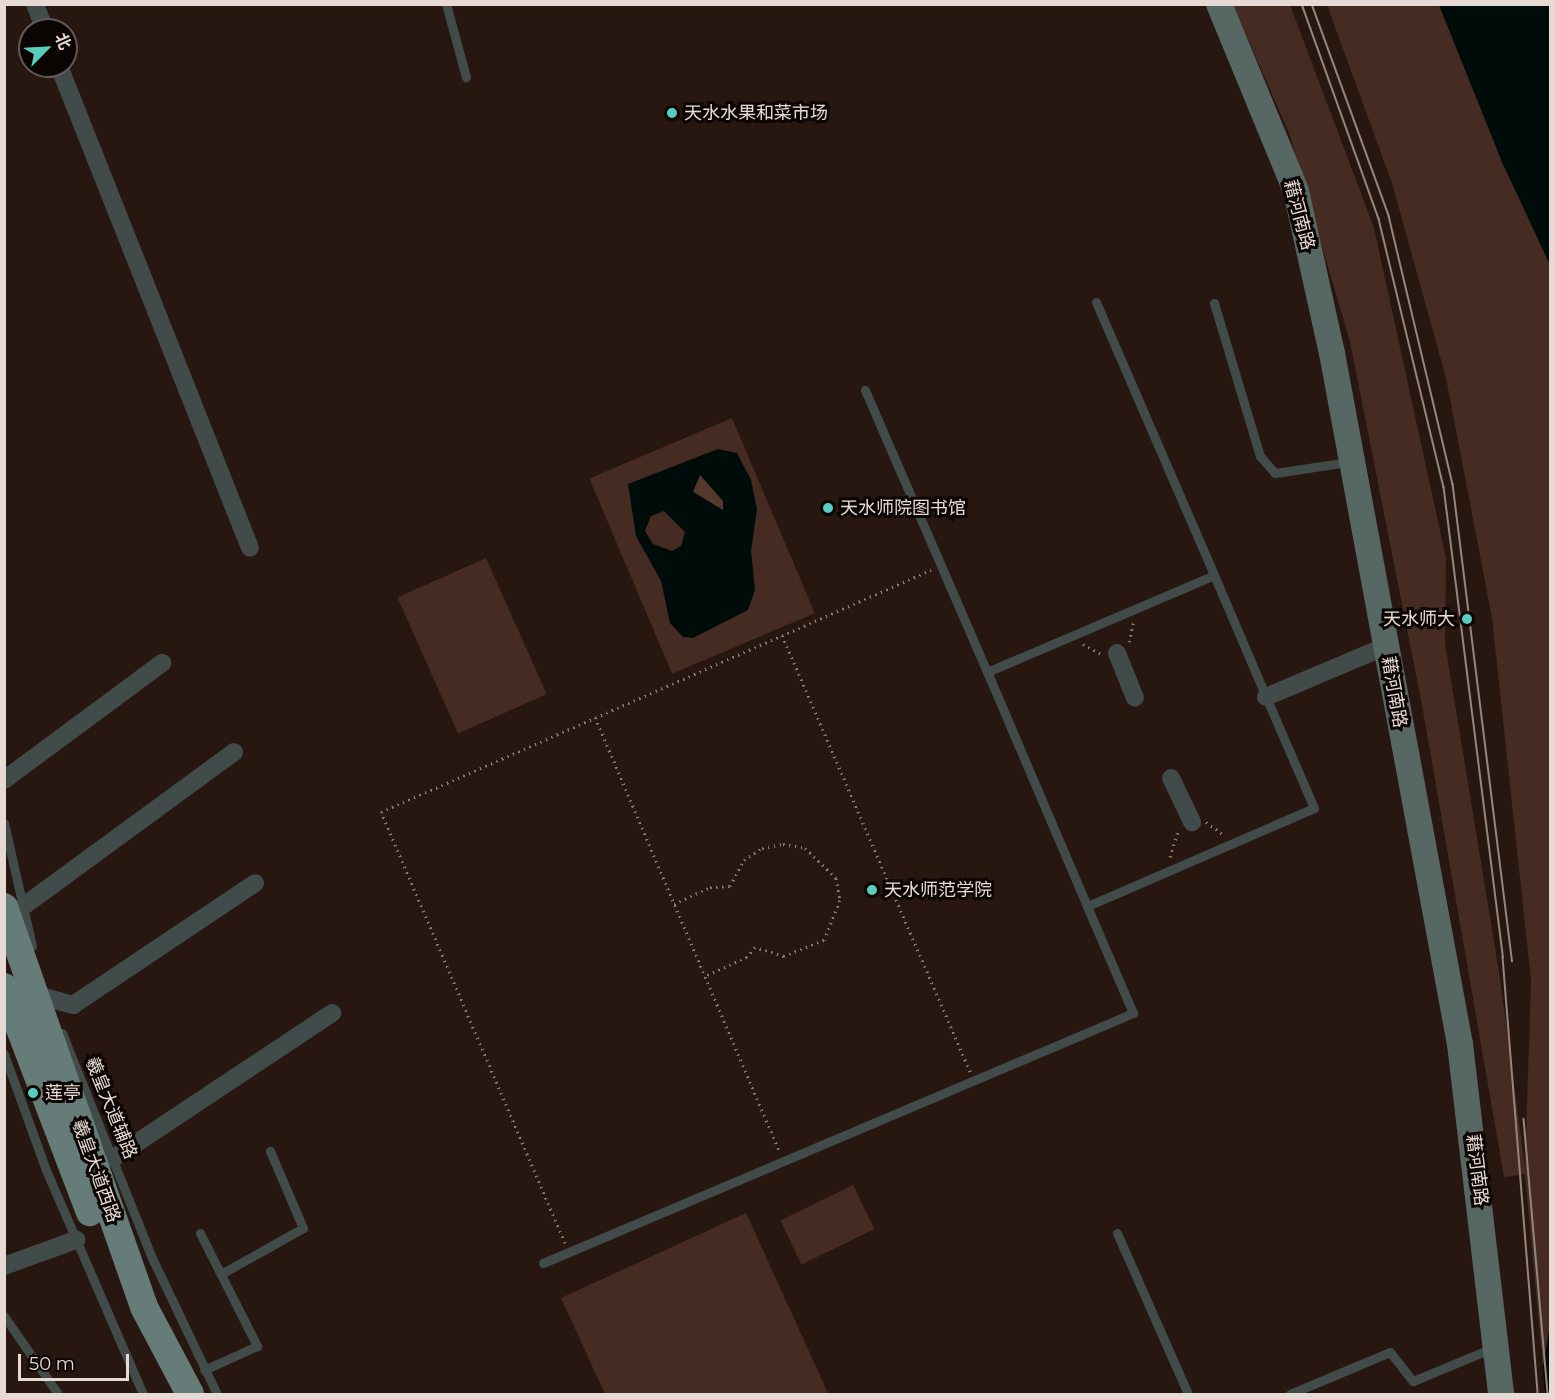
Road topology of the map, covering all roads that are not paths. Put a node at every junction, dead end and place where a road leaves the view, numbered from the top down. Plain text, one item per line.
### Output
1 (446, 4) edge
2 (1219, 4) edge
3 (466, 77) dead end
4 (64, 78) edge
5 (1096, 302) dead end
6 (1214, 303) dead end
7 (865, 390) dead end
8 (1352, 462) junction
9 (250, 548) dead end
10 (1214, 574) junction
11 (1386, 646) junction
12 (1117, 653) dead end
13 (162, 663) dead end
14 (987, 672) junction
15 (1266, 697) junction
16 (1135, 698) dead end
17 (234, 752) dead end
18 (1171, 778) dead end
19 (4, 780) edge
20 (1192, 822) dead end
21 (4, 823) edge
22 (255, 883) dead end
23 (1088, 906) junction
24 (13, 908) edge
25 (5, 988) edge
26 (40, 998) junction
27 (332, 1013) dead end
28 (4, 1054) edge
29 (270, 1151) dead end
30 (114, 1158) junction
31 (200, 1233) dead end
32 (1117, 1233) dead end
33 (76, 1240) junction
34 (543, 1263) dead end
35 (4, 1266) edge
36 (220, 1274) junction
37 (4, 1316) edge
38 (1497, 1346) junction
39 (204, 1370) junction
40 (58, 1395) edge
41 (143, 1395) edge
42 (171, 1395) edge
43 (190, 1395) edge
44 (217, 1395) edge
45 (1188, 1395) edge
46 (1290, 1395) edge
47 (1501, 1395) edge

1 - 3 lane
2 - 8 main road, 藉河南路
4 - 9 street
5 - 10 lane
6 - 8 lane
7 - 14 lane
8 - 11 main road, 藉河南路
10 - 14 lane
10 - 15 lane
11 - 15 street
11 - 38 main road, 藉河南路
12 - 16 street
13 - 19 street
14 - 23 lane
15 - 23 lane
17 - 24 street
18 - 20 street
21 - 24 lane
22 - 26 street
23 - 34 lane
24 - 26 main road, 羲皇大道西路
25 - 26 street
25 - 42 main road, 羲皇大道西路
26 - 30 lane, 羲皇大道辅路
26 - 43 main road, 羲皇大道西路
27 - 30 street
28 - 33 lane
29 - 36 lane
30 - 39 lane, 羲皇大道辅路
31 - 36 lane
32 - 45 lane
33 - 35 street
33 - 41 lane
36 - 39 lane
37 - 40 lane
38 - 46 lane
38 - 47 main road, 藉河南路
39 - 44 lane, 羲皇大道辅路

